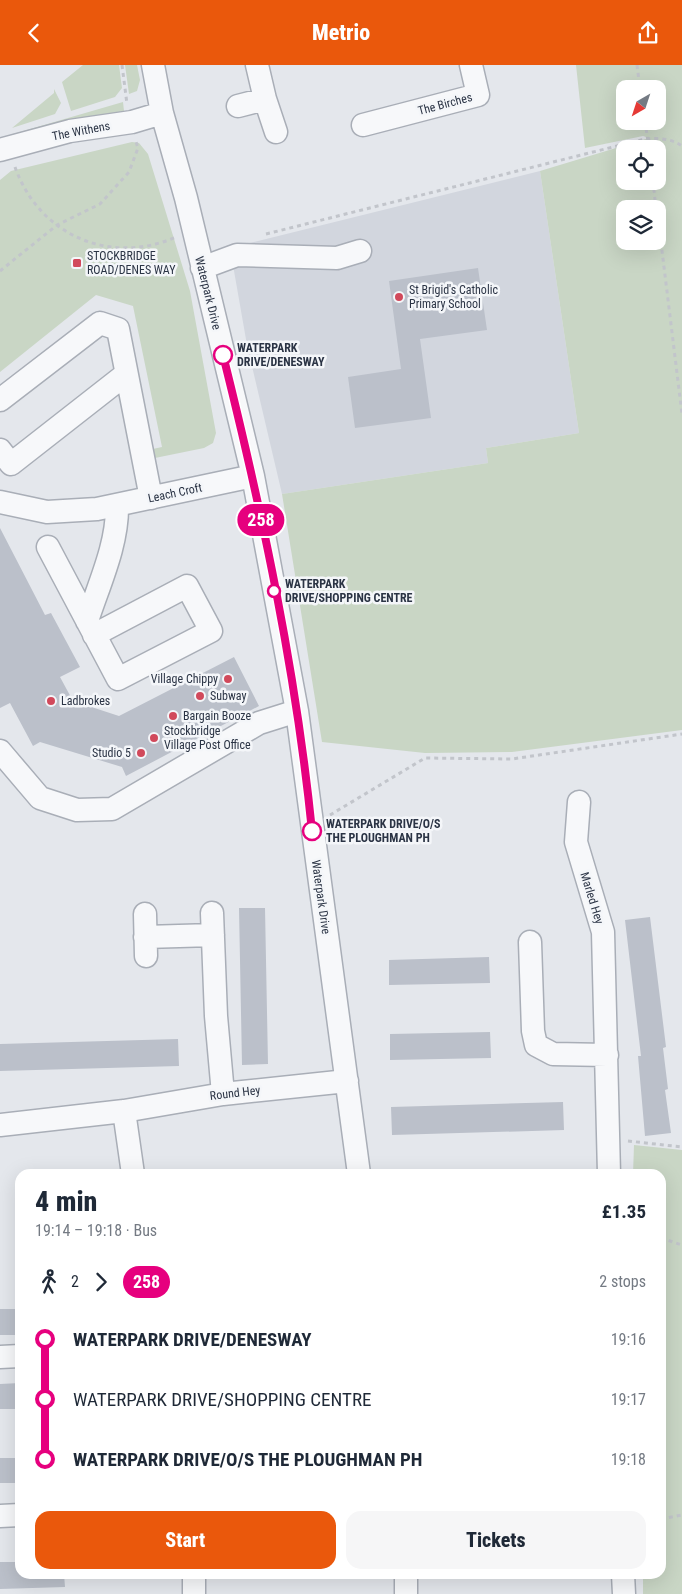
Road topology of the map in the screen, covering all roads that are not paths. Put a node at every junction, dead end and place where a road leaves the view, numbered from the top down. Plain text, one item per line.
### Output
1 (153, 65) edge
2 (257, 65) edge
3 (471, 65) edge
4 (265, 99) junction
5 (238, 106) dead end
6 (162, 113) junction
7 (363, 125) dead end
8 (276, 132) dead end
9 (4, 149) edge
10 (360, 251) dead end
11 (202, 268) junction
12 (126, 374) junction
13 (0, 400) edge
14 (0, 450) edge
15 (253, 476) junction
16 (151, 498) junction
17 (0, 502) edge
18 (107, 507) junction
19 (48, 547) dead end
20 (91, 628) junction
21 (297, 711) junction
22 (0, 751) edge
23 (579, 802) dead end
24 (145, 914) dead end
25 (530, 942) dead end
26 (607, 1055) junction
27 (347, 1081) junction
28 (223, 1094) junction
29 (124, 1111) junction
30 (0, 1125) edge
31 (131, 1169) edge
32 (358, 1169) edge
33 (609, 1169) edge
34 (15, 1356) edge
35 (0, 1357) edge
36 (15, 1515) edge
37 (0, 1516) edge
38 (194, 1579) edge
39 (623, 1579) edge
40 (194, 1594) edge
41 (624, 1594) edge

1 - 6 street, Waterpark Drive
2 - 4 street
3 - 7 street, The Birches
4 - 5 street
4 - 8 street
6 - 9 street, The Withens
6 - 11 street, Waterpark Drive
10 - 11 street
11 - 15 street, Waterpark Drive
12 - 13 street
12 - 14 street
12 - 16 street
15 - 16 street, Leach Croft
15 - 21 street, Waterpark Drive
16 - 18 street, Leach Croft
17 - 18 street, Leach Croft
18 - 20 street
19 - 20 street
20 - 20 street
21 - 22 street
21 - 27 street, Waterpark Drive
23 - 26 street, Marled Hey
24 - 28 street
25 - 26 street
26 - 33 street, Marled Hey
27 - 28 street, Round Hey
27 - 32 street, Waterpark Drive
28 - 29 street, Round Hey
29 - 30 street, Round Hey
29 - 31 street
34 - 35 street
36 - 37 street
38 - 40 street
39 - 41 street

